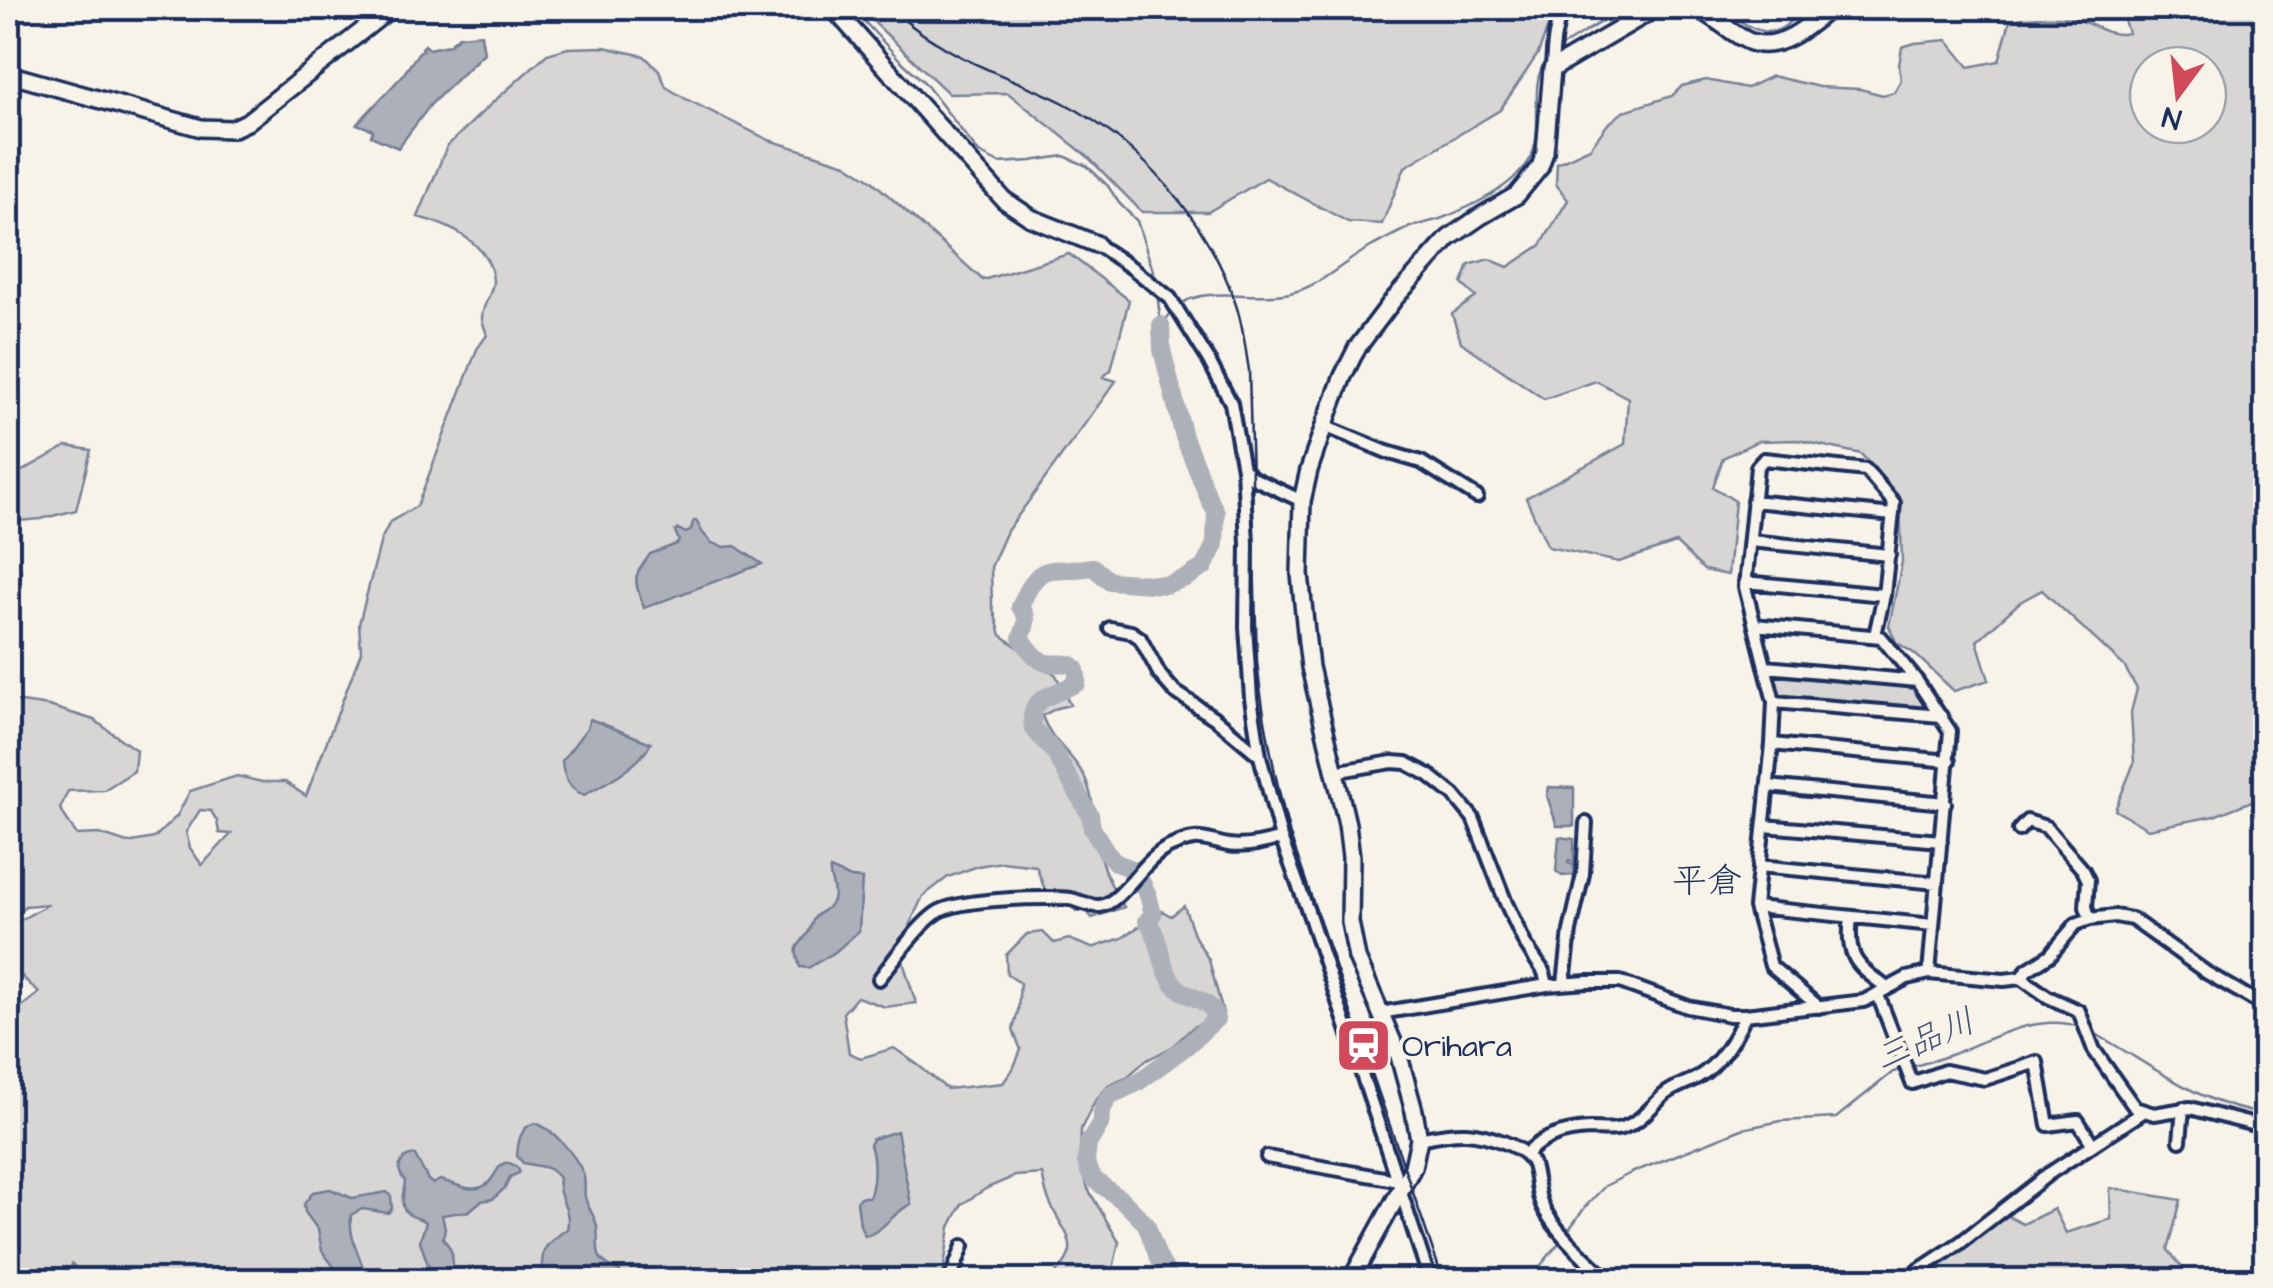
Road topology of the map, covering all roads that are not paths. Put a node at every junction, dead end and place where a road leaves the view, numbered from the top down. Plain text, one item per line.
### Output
1 (392, 8) edge
2 (833, 8) edge
3 (1564, 8) edge
4 (1656, 8) edge
5 (1696, 8) edge
6 (1830, 8) edge
7 (1552, 69) junction
8 (8, 74) edge
9 (1096, 244) joint
10 (1324, 426) junction
11 (1243, 470) junction
12 (1477, 497) dead end
13 (1302, 501) junction
14 (1753, 501) junction
15 (1893, 515) junction
16 (1750, 541) junction
17 (1888, 555) junction
18 (1746, 582) junction
19 (1884, 595) junction
20 (1755, 625) junction
21 (1110, 628) dead end
22 (1875, 635) junction
23 (1766, 667) junction
24 (1916, 681) junction
25 (1774, 702) junction
26 (1941, 716) junction
27 (1772, 744) junction
28 (1260, 756) junction
29 (1949, 761) junction
30 (1334, 772) junction
31 (1768, 786) junction
32 (1945, 803) junction
33 (1586, 823) dead end
34 (1764, 826) junction
35 (2019, 830) dead end
36 (1281, 838) junction
37 (1941, 841) junction
38 (1760, 866) junction
39 (1937, 882) junction
40 (1755, 907) junction
41 (1851, 917) junction
42 (2090, 919) junction
43 (1933, 925) junction
44 (1929, 973) junction
45 (2020, 978) junction
46 (879, 980) dead end
47 (1564, 983) junction
48 (1547, 985) junction
49 (1882, 992) junction
50 (1819, 1007) junction
51 (2266, 1007) edge
52 (1380, 1013) junction
53 (1745, 1016) junction
54 (2183, 1108) junction
55 (2143, 1112) junction
56 (2266, 1128) edge
57 (1419, 1139) junction
58 (2180, 1140) dead end
59 (2094, 1146) junction
60 (1526, 1154) junction
61 (1267, 1156) dead end
62 (1397, 1185) junction
63 (963, 1246) dead end
64 (950, 1280) edge
65 (1351, 1280) edge
66 (1430, 1280) edge
67 (1608, 1280) edge
68 (1904, 1280) edge

1 - 8 street
2 - 9 street
3 - 7 street
4 - 7 street
5 - 6 street
7 - 10 street
9 - 11 street
10 - 12 street
10 - 13 street
11 - 13 street
11 - 28 street
13 - 30 street
14 - 15 street
14 - 15 street
14 - 16 street
15 - 17 street
16 - 17 street
16 - 18 street
17 - 19 street
18 - 19 street
18 - 20 street
19 - 22 street
20 - 22 street
20 - 23 street
21 - 28 street
22 - 24 street
23 - 24 street
23 - 25 street
24 - 26 street
25 - 26 street
25 - 27 street
26 - 29 street
27 - 29 street
27 - 31 street
28 - 36 street
29 - 32 street
30 - 48 street
30 - 52 street
31 - 32 street
31 - 34 street
32 - 37 street
33 - 47 street
34 - 37 street
34 - 38 street
35 - 42 street
36 - 46 street
36 - 62 street
37 - 39 street
38 - 39 street
38 - 40 street
39 - 43 street
40 - 41 street
40 - 50 street
41 - 43 street
41 - 49 street
42 - 45 street
42 - 51 street
43 - 44 street
44 - 45 street
44 - 49 street
45 - 55 street
47 - 48 street
47 - 53 street
48 - 52 street
49 - 50 street
49 - 59 street
50 - 53 street
52 - 57 street
53 - 60 street
54 - 55 street
54 - 56 street
54 - 58 street
55 - 59 street
57 - 60 street
57 - 62 street
59 - 68 street
60 - 67 street
61 - 62 street
62 - 65 street
62 - 66 street
63 - 64 street

